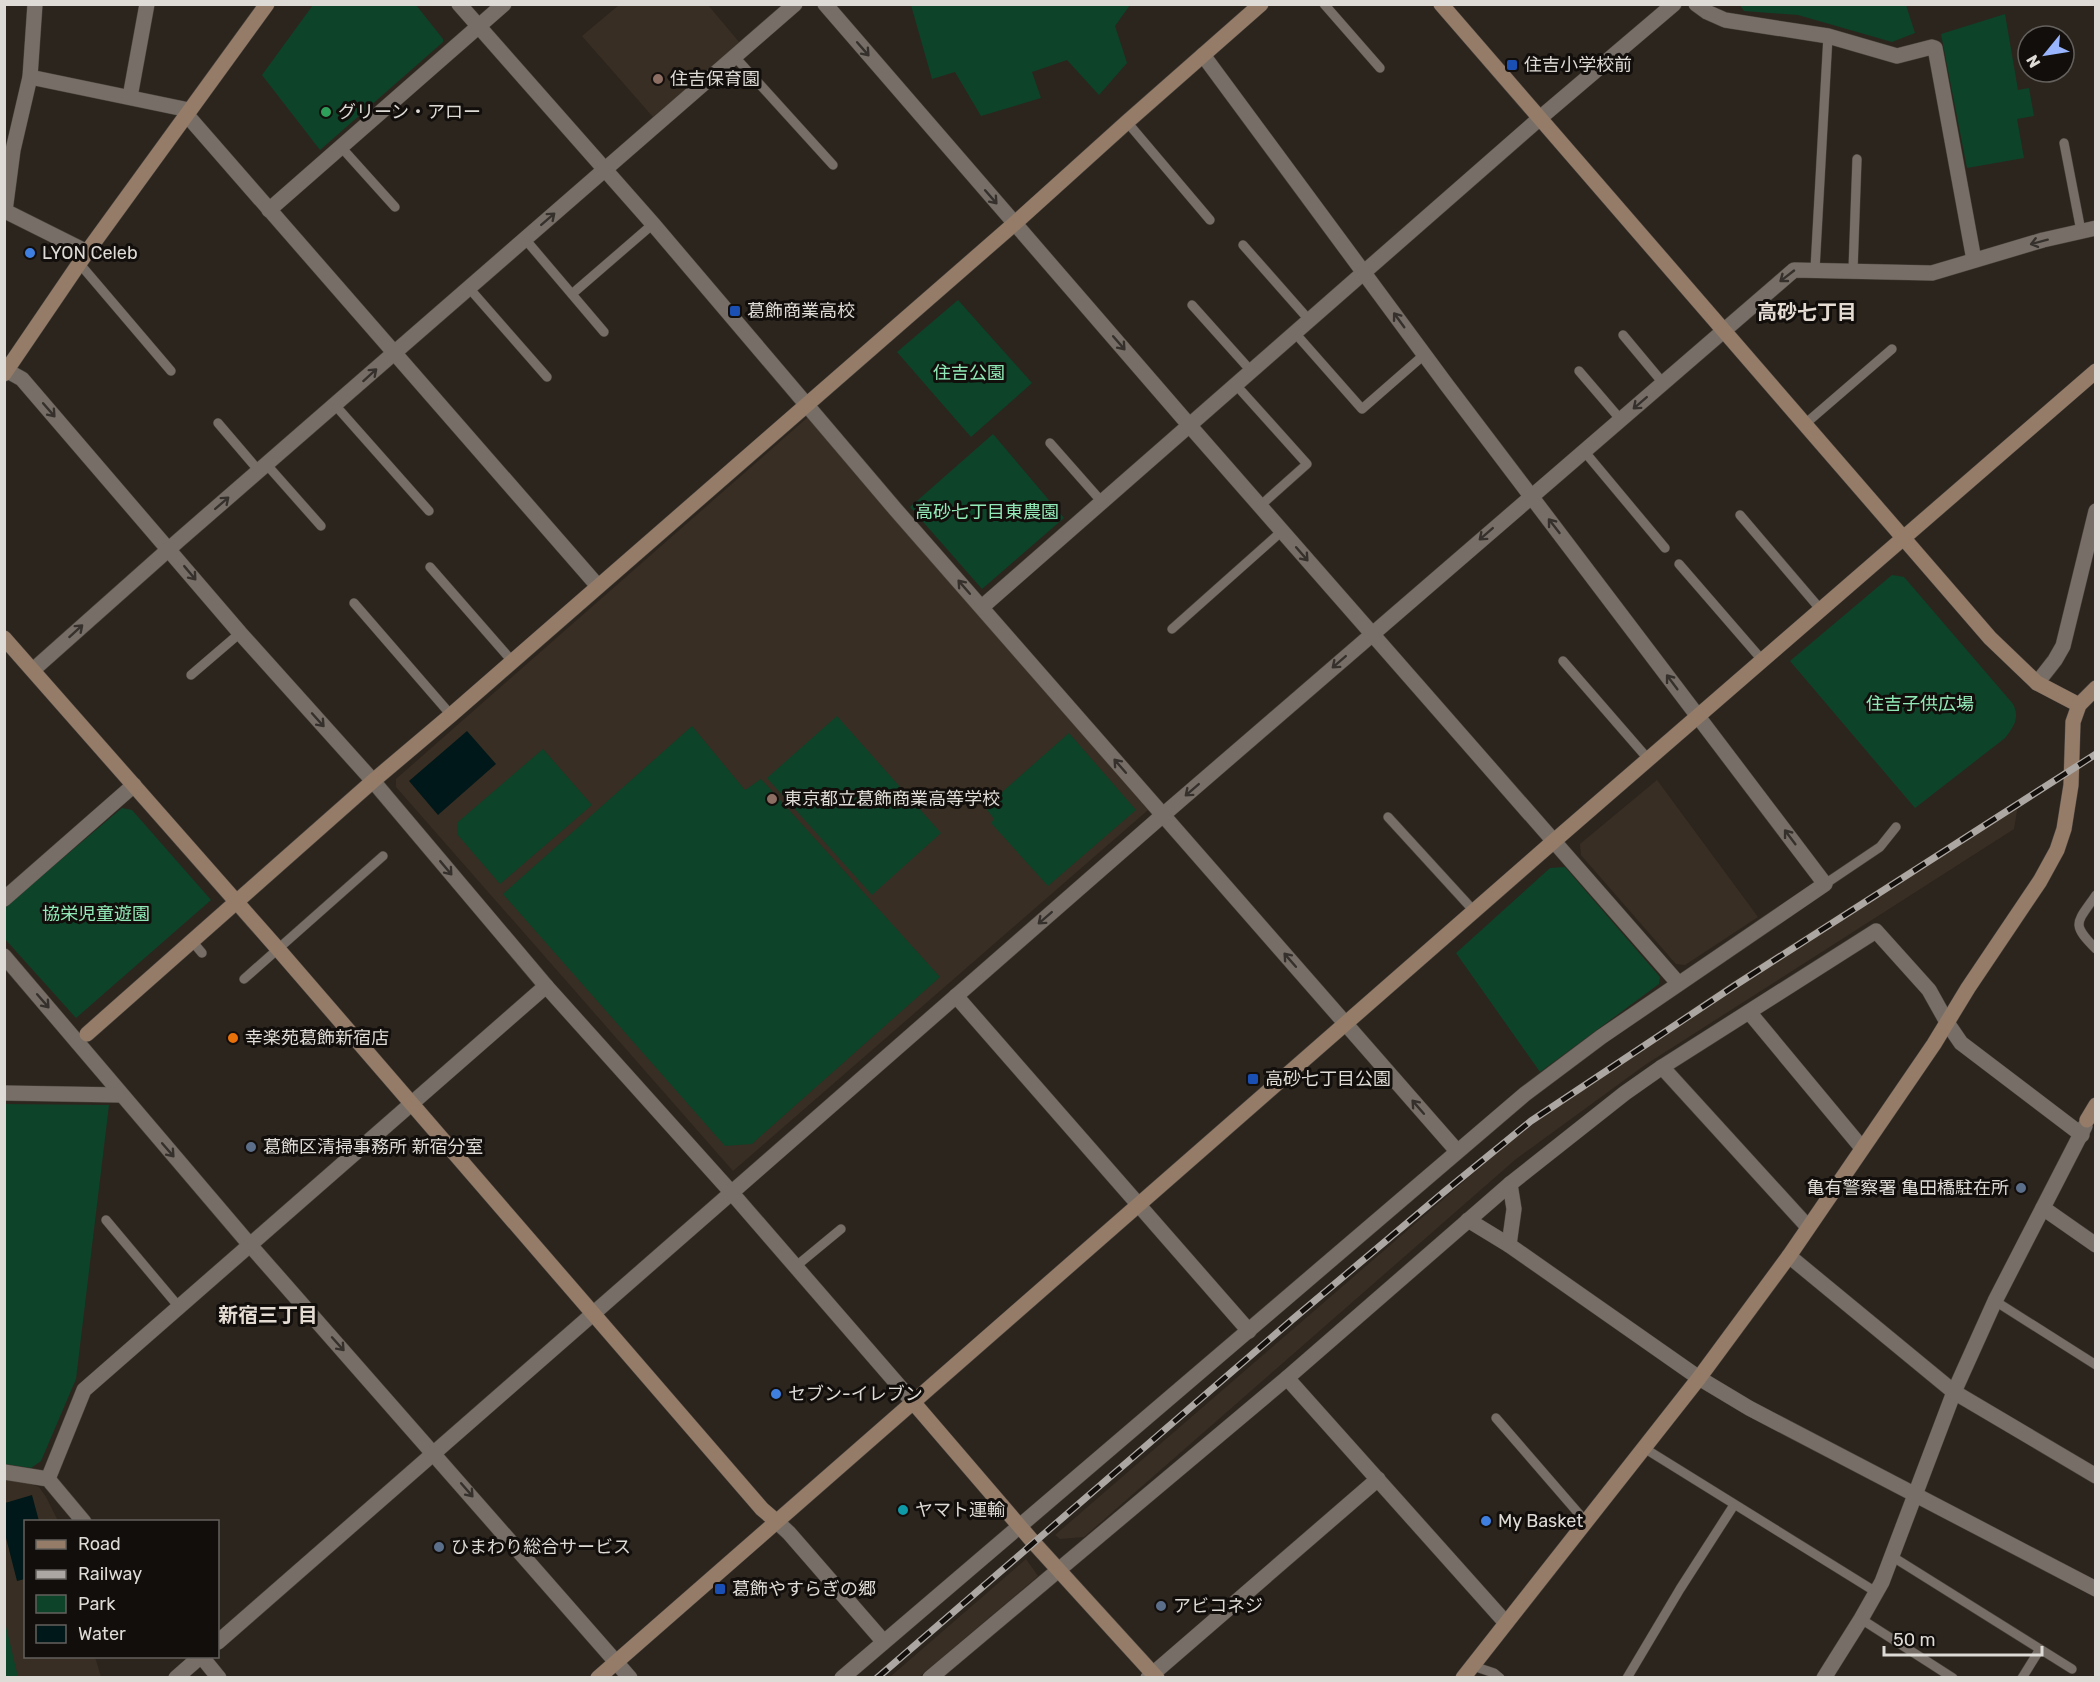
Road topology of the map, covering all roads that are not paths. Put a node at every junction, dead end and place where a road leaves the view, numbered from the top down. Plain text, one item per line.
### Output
1 (35, 4) edge
2 (147, 4) edge
3 (267, 4) edge
4 (459, 4) edge
5 (504, 4) edge
6 (795, 4) edge
7 (825, 4) edge
8 (1261, 4) edge
9 (1324, 4) edge
10 (1440, 4) edge
11 (1674, 4) edge
12 (1696, 4) edge
13 (478, 27) junction
14 (1828, 36) junction
15 (1203, 54) junction
16 (735, 57) junction
17 (1380, 68) dead end
18 (30, 77) junction
19 (130, 97) junction
20 (187, 112) junction
21 (1540, 118) junction
22 (1127, 122) junction
23 (2064, 143) dead end
24 (341, 147) junction
25 (1857, 159) dead end
26 (833, 165) dead end
27 (604, 170) junction
28 (395, 207) dead end
29 (269, 210) junction
30 (1210, 220) dead end
31 (653, 224) junction
32 (1014, 224) junction
33 (2088, 230) edge
34 (525, 238) junction
35 (1243, 245) dead end
36 (83, 258) junction
37 (1974, 260) junction
38 (1815, 269) junction
39 (1853, 270) junction
40 (1364, 273) junction
41 (469, 288) junction
42 (572, 294) junction
43 (1192, 305) dead end
44 (1310, 321) junction
45 (1723, 330) junction
46 (604, 332) dead end
47 (1295, 333) junction
48 (1623, 335) dead end
49 (1892, 349) dead end
50 (395, 352) junction
51 (1425, 354) junction
52 (171, 370) dead end
53 (5, 371) edge
54 (1579, 371) dead end
55 (2096, 371) edge
56 (1252, 372) junction
57 (547, 377) dead end
58 (1663, 382) junction
59 (1236, 385) junction
60 (806, 403) junction
61 (335, 405) junction
62 (1621, 420) junction
63 (218, 423) dead end
64 (1805, 424) junction
65 (1190, 426) junction
66 (1050, 443) dead end
67 (1584, 451) junction
68 (263, 468) junction
69 (1531, 496) junction
70 (1102, 502) junction
71 (1260, 506) junction
72 (429, 511) dead end
73 (2096, 511) edge
74 (1740, 515) dead end
75 (321, 526) dead end
76 (1282, 531) junction
77 (1903, 539) junction
78 (1665, 548) dead end
79 (170, 549) junction
80 (1679, 564) dead end
81 (430, 567) dead end
82 (597, 585) junction
83 (354, 603) dead end
84 (982, 608) junction
85 (1821, 610) junction
86 (1172, 629) dead end
87 (240, 633) junction
88 (1372, 633) junction
89 (4, 638) edge
90 (1763, 660) junction
91 (512, 661) junction
92 (1563, 661) dead end
93 (33, 670) junction
94 (191, 675) dead end
95 (2037, 683) junction
96 (2096, 688) edge
97 (2079, 705) junction
98 (451, 715) junction
99 (1698, 717) junction
100 (1649, 759) junction
101 (373, 781) junction
102 (134, 785) junction
103 (1163, 815) junction
104 (1388, 817) dead end
105 (1896, 827) dead end
106 (1554, 841) junction
107 (383, 856) dead end
108 (1825, 884) junction
109 (2096, 895) edge
110 (4, 899) edge
111 (236, 901) junction
112 (1474, 911) junction
113 (278, 949) junction
114 (2096, 949) edge
115 (4, 956) edge
116 (244, 979) dead end
117 (1678, 983) junction
118 (546, 986) junction
119 (956, 996) junction
120 (1749, 1012) junction
121 (1346, 1024) junction
122 (1947, 1024) junction
123 (82, 1038) junction
124 (1662, 1067) junction
125 (4, 1093) edge
126 (121, 1095) junction
127 (410, 1104) junction
128 (2091, 1116) edge
129 (1862, 1148) junction
130 (1457, 1150) junction
131 (1510, 1184) junction
132 (731, 1192) junction
133 (1138, 1205) junction
134 (2043, 1208) junction
135 (106, 1220) dead end
136 (1468, 1220) junction
137 (1808, 1227) junction
138 (841, 1229) dead end
139 (250, 1245) junction
140 (1509, 1245) junction
141 (2096, 1245) edge
142 (1789, 1256) junction
143 (795, 1267) junction
144 (1995, 1301) junction
145 (179, 1307) junction
146 (593, 1313) junction
147 (1249, 1331) junction
148 (2096, 1365) edge
149 (1287, 1378) junction
150 (1699, 1378) junction
151 (1954, 1392) junction
152 (913, 1402) junction
153 (1496, 1418) dead end
154 (1644, 1448) junction
155 (434, 1452) junction
156 (4, 1472) edge
157 (2096, 1476) edge
158 (48, 1479) junction
159 (1378, 1479) junction
160 (1916, 1496) junction
161 (1734, 1505) junction
162 (83, 1520) edge
163 (776, 1521) junction
164 (1586, 1522) junction
165 (1019, 1526) junction
166 (1893, 1557) junction
167 (1058, 1570) junction
168 (2096, 1589) edge
169 (1876, 1592) junction
170 (1861, 1619) junction
171 (1506, 1623) junction
172 (219, 1641) edge
173 (884, 1641) junction
174 (2040, 1650) junction
175 (199, 1658) edge
176 (203, 1658) edge
177 (616, 1662) junction
178 (2072, 1669) dead end
179 (1468, 1672) edge
180 (1153, 1676) edge
181 (176, 1677) edge
182 (219, 1677) edge
183 (598, 1677) edge
184 (630, 1677) edge
185 (842, 1677) edge
186 (930, 1677) edge
187 (1500, 1677) edge
188 (1627, 1677) edge
189 (1824, 1677) edge
190 (1953, 1677) edge
191 (2022, 1677) edge

1 - 18 street
2 - 19 street
3 - 20 street
4 - 13 street
5 - 13 street
6 - 16 street
7 -> 32 street
8 - 15 street
9 - 17 lane
10 - 21 street
11 - 21 street
12 - 14 street
13 - 24 street
13 - 27 street
14 - 37 street
14 - 38 lane
15 - 22 street
15 - 40 street
16 - 26 lane
16 - 27 street
18 - 19 street
18 - 36 street
19 - 20 street
20 - 29 street
20 - 36 street
21 - 40 street
21 - 45 street
22 - 30 lane
22 - 32 street
23 - 33 lane
24 - 28 lane
24 - 29 street
25 - 39 lane
27 - 31 street
34 -> 27 street
29 - 50 street
31 - 42 lane
31 - 60 street
32 - 60 street
32 -> 65 street
33 -> 37 street
34 - 41 street
34 - 42 lane
35 - 44 lane
36 - 52 lane
36 - 53 street
37 - 39 street
38 - 39 street
38 -> 45 street
40 - 44 street
51 -> 40 street
41 - 50 street
41 - 57 lane
42 - 46 lane
43 - 56 lane
44 - 47 street
45 - 58 street
45 - 64 street
47 - 51 lane
47 - 56 street
48 - 58 lane
49 - 64 lane
61 -> 50 street
50 - 82 street
51 - 69 street
53 -> 79 street
54 - 62 lane
55 - 77 street
56 - 59 street
58 -> 62 street
59 - 65 street
59 - 71 lane
60 - 82 street
84 -> 60 street
61 - 68 street
61 - 72 lane
62 - 67 street
63 - 68 lane
64 - 77 street
65 - 70 street
65 - 71 street
66 - 70 lane
67 - 69 street
67 - 78 lane
68 - 75 lane
79 -> 68 street
69 -> 88 street
99 -> 69 street
70 - 84 street
71 - 76 street
73 - 95 street
74 - 85 lane
76 - 86 lane
76 -> 88 street
77 - 85 street
77 - 95 street
79 -> 87 street
93 -> 79 street
80 - 90 lane
81 - 91 lane
82 - 91 street
83 - 98 lane
103 -> 84 street
85 - 90 street
87 - 94 lane
87 -> 101 street
88 -> 103 street
88 - 106 street
89 - 93 street
90 - 99 street
91 - 98 street
92 - 100 lane
93 - 102 street
95 - 97 street
96 - 97 street
97 - 122 street
98 - 101 street
99 - 100 street
108 -> 99 street
100 - 106 street
101 - 111 street
101 -> 118 street
102 - 110 street
102 - 111 street
103 -> 119 street
121 -> 103 street
104 - 112 lane
105 - 108 lane
106 - 112 street
106 - 117 street
107 - 113 lane
108 - 117 street
109 - 114 lane
111 - 113 street
111 - 123 street
112 - 121 street
113 - 116 lane
113 - 127 street
115 -> 123 street
117 - 130 street
118 - 127 street
118 - 132 street
119 - 132 street
119 - 133 street
120 - 122 street
120 - 124 street
120 - 129 street
130 -> 121 street
121 - 133 street
122 - 128 street
122 - 129 street
123 - 126 street
124 - 131 street
124 - 137 street
125 - 126 street
126 -> 139 street
127 - 139 street
127 - 146 street
128 - 134 street
129 - 137 street
130 - 147 street
131 - 136 street
131 - 140 street
132 - 143 street
132 - 146 street
133 - 147 street
133 - 152 street
134 - 141 street
134 - 144 street
135 - 145 lane
136 - 140 street
136 - 149 street
137 - 142 street
138 - 143 lane
139 - 145 street
139 -> 155 street
140 - 150 street
142 - 150 street
142 - 151 street
143 - 152 street
144 - 148 lane
144 - 151 street
145 - 158 street
146 - 155 street
146 - 163 street
147 - 165 street
149 - 159 street
149 - 167 street
150 - 154 street
150 - 160 street
151 - 157 street
151 - 160 street
152 - 163 street
152 - 165 street
153 - 164 lane
154 - 161 lane
154 - 164 street
155 - 172 street
155 -> 177 street
156 - 158 street
158 - 162 street
159 - 171 street
159 - 180 street
160 - 166 street
160 - 168 street
161 - 169 lane
161 - 188 lane
163 - 173 street
163 - 177 street
164 - 171 street
165 - 167 street
165 - 173 street
166 - 169 street
166 - 174 lane
167 - 180 street
167 - 186 street
169 - 170 street
170 - 189 street
170 - 190 lane
171 - 179 street
173 - 185 street
174 - 178 lane
174 - 191 lane
175 - 181 street
176 - 182 street
177 - 183 street
177 - 184 street
179 - 187 lane

